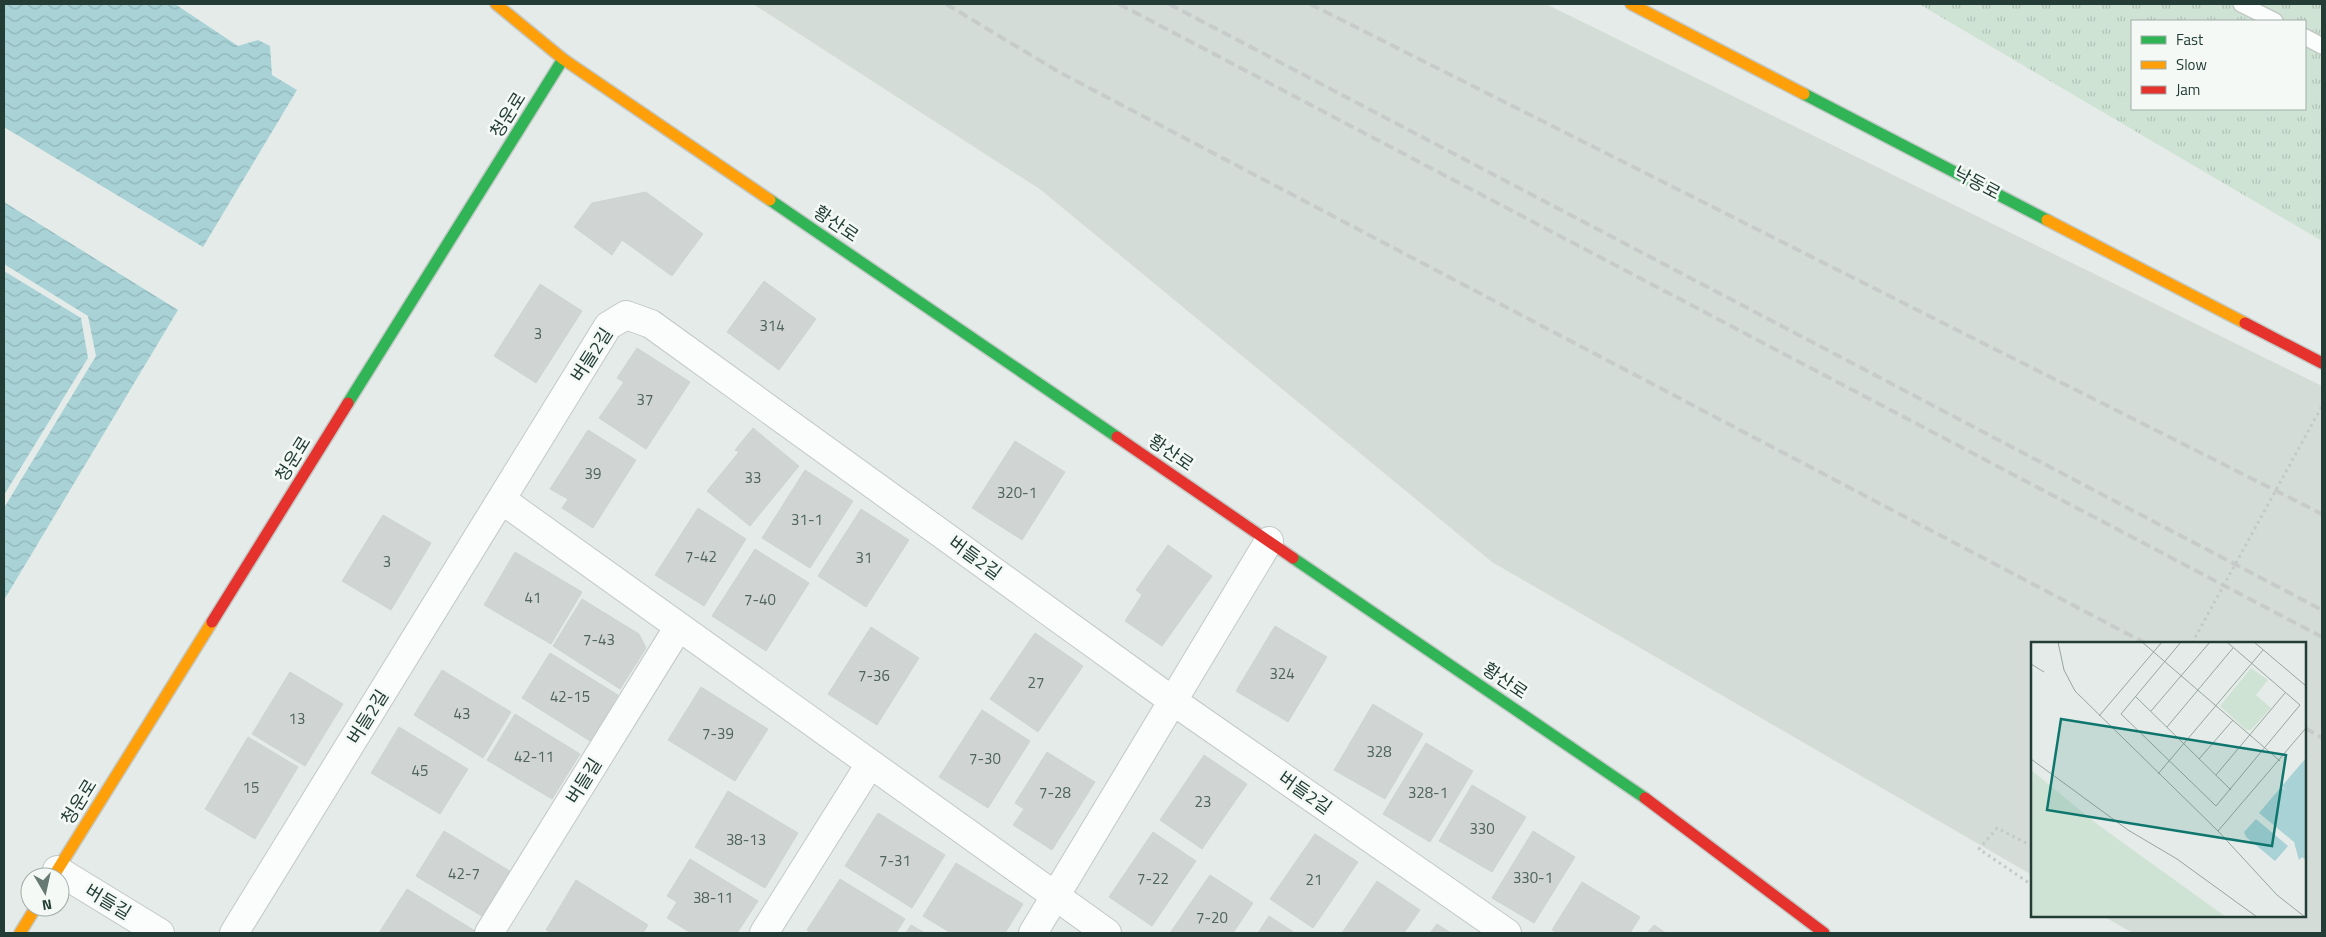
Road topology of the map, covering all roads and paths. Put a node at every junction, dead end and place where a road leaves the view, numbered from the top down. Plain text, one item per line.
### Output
1 (496, 4) edge
2 (1631, 4) edge
3 (2242, 4) edge
4 (2273, 20) edge
5 (2306, 38) edge
6 (2322, 46) edge
7 (563, 59) junction
8 (2322, 364) edge
9 (2322, 406) edge
10 (502, 500) junction
11 (1269, 541) junction
12 (678, 628) junction
13 (2193, 642) edge
14 (1173, 701) junction
15 (870, 764) junction
16 (2031, 845) edge
17 (59, 867) edge
18 (70, 882) edge
19 (2031, 885) edge
20 (1056, 896) junction
21 (30, 917) edge
22 (20, 933) edge
23 (160, 933) edge
24 (234, 933) edge
25 (489, 933) edge
26 (764, 933) edge
27 (1033, 933) edge
28 (1107, 933) edge
29 (1507, 933) edge
30 (1824, 933) edge

1 - 7 street, 황산로
2 - 8 street, 낙동로
3 - 4 lane
5 - 6 lane
7 - 11 street, 황산로
7 - 17 street, 청운로
9 - 13 path, bridge
10 - 12 street
10 - 14 street, 버들2길
10 - 24 street, 버들2길
11 - 14 street
11 - 30 street, 황산로
12 - 15 street
12 - 25 street, 버들길
14 - 20 street
14 - 29 street, 버들2길
15 - 20 street
15 - 26 street
16 - 19 path
18 - 23 street, 버들길
20 - 27 street
20 - 28 street
21 - 22 street

